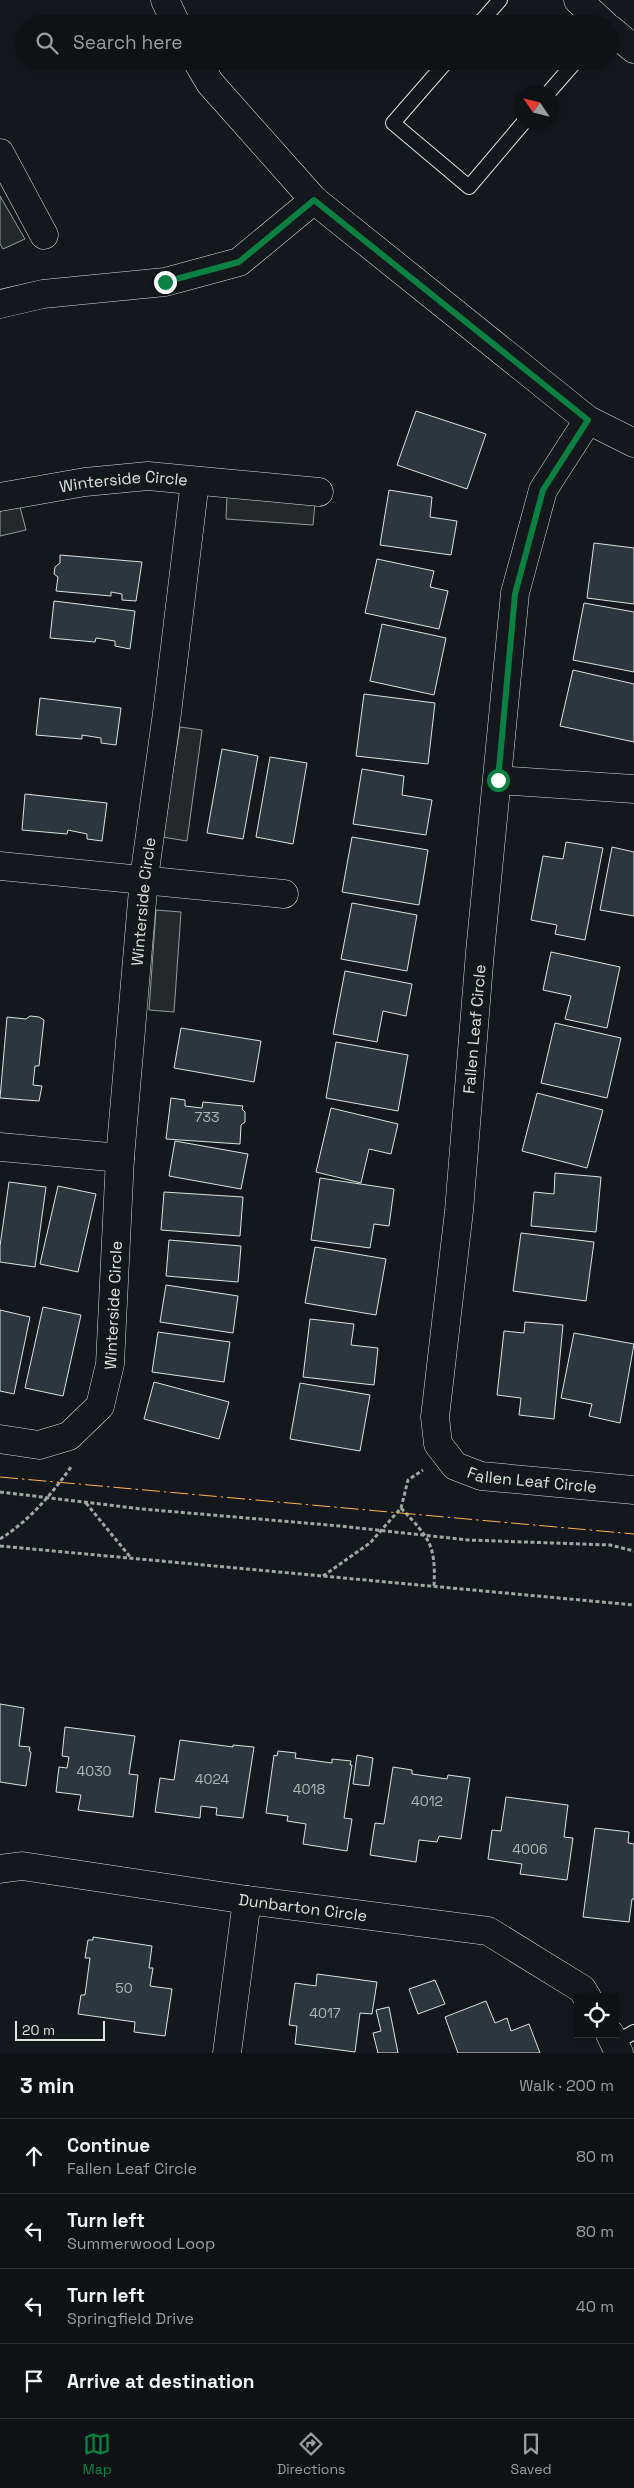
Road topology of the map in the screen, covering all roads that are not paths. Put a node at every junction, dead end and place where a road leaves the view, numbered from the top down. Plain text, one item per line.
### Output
1 (165, 0) edge
2 (500, 0) edge
3 (578, 0) edge
4 (172, 15) edge
5 (487, 15) edge
6 (594, 15) edge
7 (619, 36) edge
8 (634, 49) edge
9 (203, 70) edge
10 (439, 70) edge
11 (568, 70) edge
12 (555, 85) edge
13 (517, 130) edge
14 (0, 153) edge
15 (314, 200) junction
16 (44, 235) dead end
17 (0, 304) edge
18 (588, 420) junction
19 (634, 443) edge
20 (195, 481) junction
21 (319, 492) dead end
22 (0, 497) edge
23 (498, 780) junction
24 (634, 789) edge
25 (0, 866) edge
26 (144, 878) junction
27 (284, 894) dead end
28 (0, 1147) edge
29 (120, 1158) junction
30 (0, 1439) edge
31 (634, 1490) edge
32 (0, 1869) edge
33 (247, 1900) junction
34 (584, 1993) edge
35 (227, 2053) edge

1 - 4 street
2 - 5 lane
3 - 6 street
7 - 8 street
9 - 15 street
10 - 13 lane
11 - 12 lane
14 - 16 street
15 - 17 street
15 - 18 street
18 - 19 street
18 - 23 street, Fallen Leaf Circle
20 - 21 street
20 - 22 street, Winterside Circle
20 - 26 street, Winterside Circle
23 - 24 street
23 - 31 street, Fallen Leaf Circle
25 - 26 street
26 - 27 street
26 - 29 street, Winterside Circle
28 - 29 street
29 - 30 street, Winterside Circle
32 - 33 street, Dunbarton Circle
33 - 34 street, Dunbarton Circle
33 - 35 street

